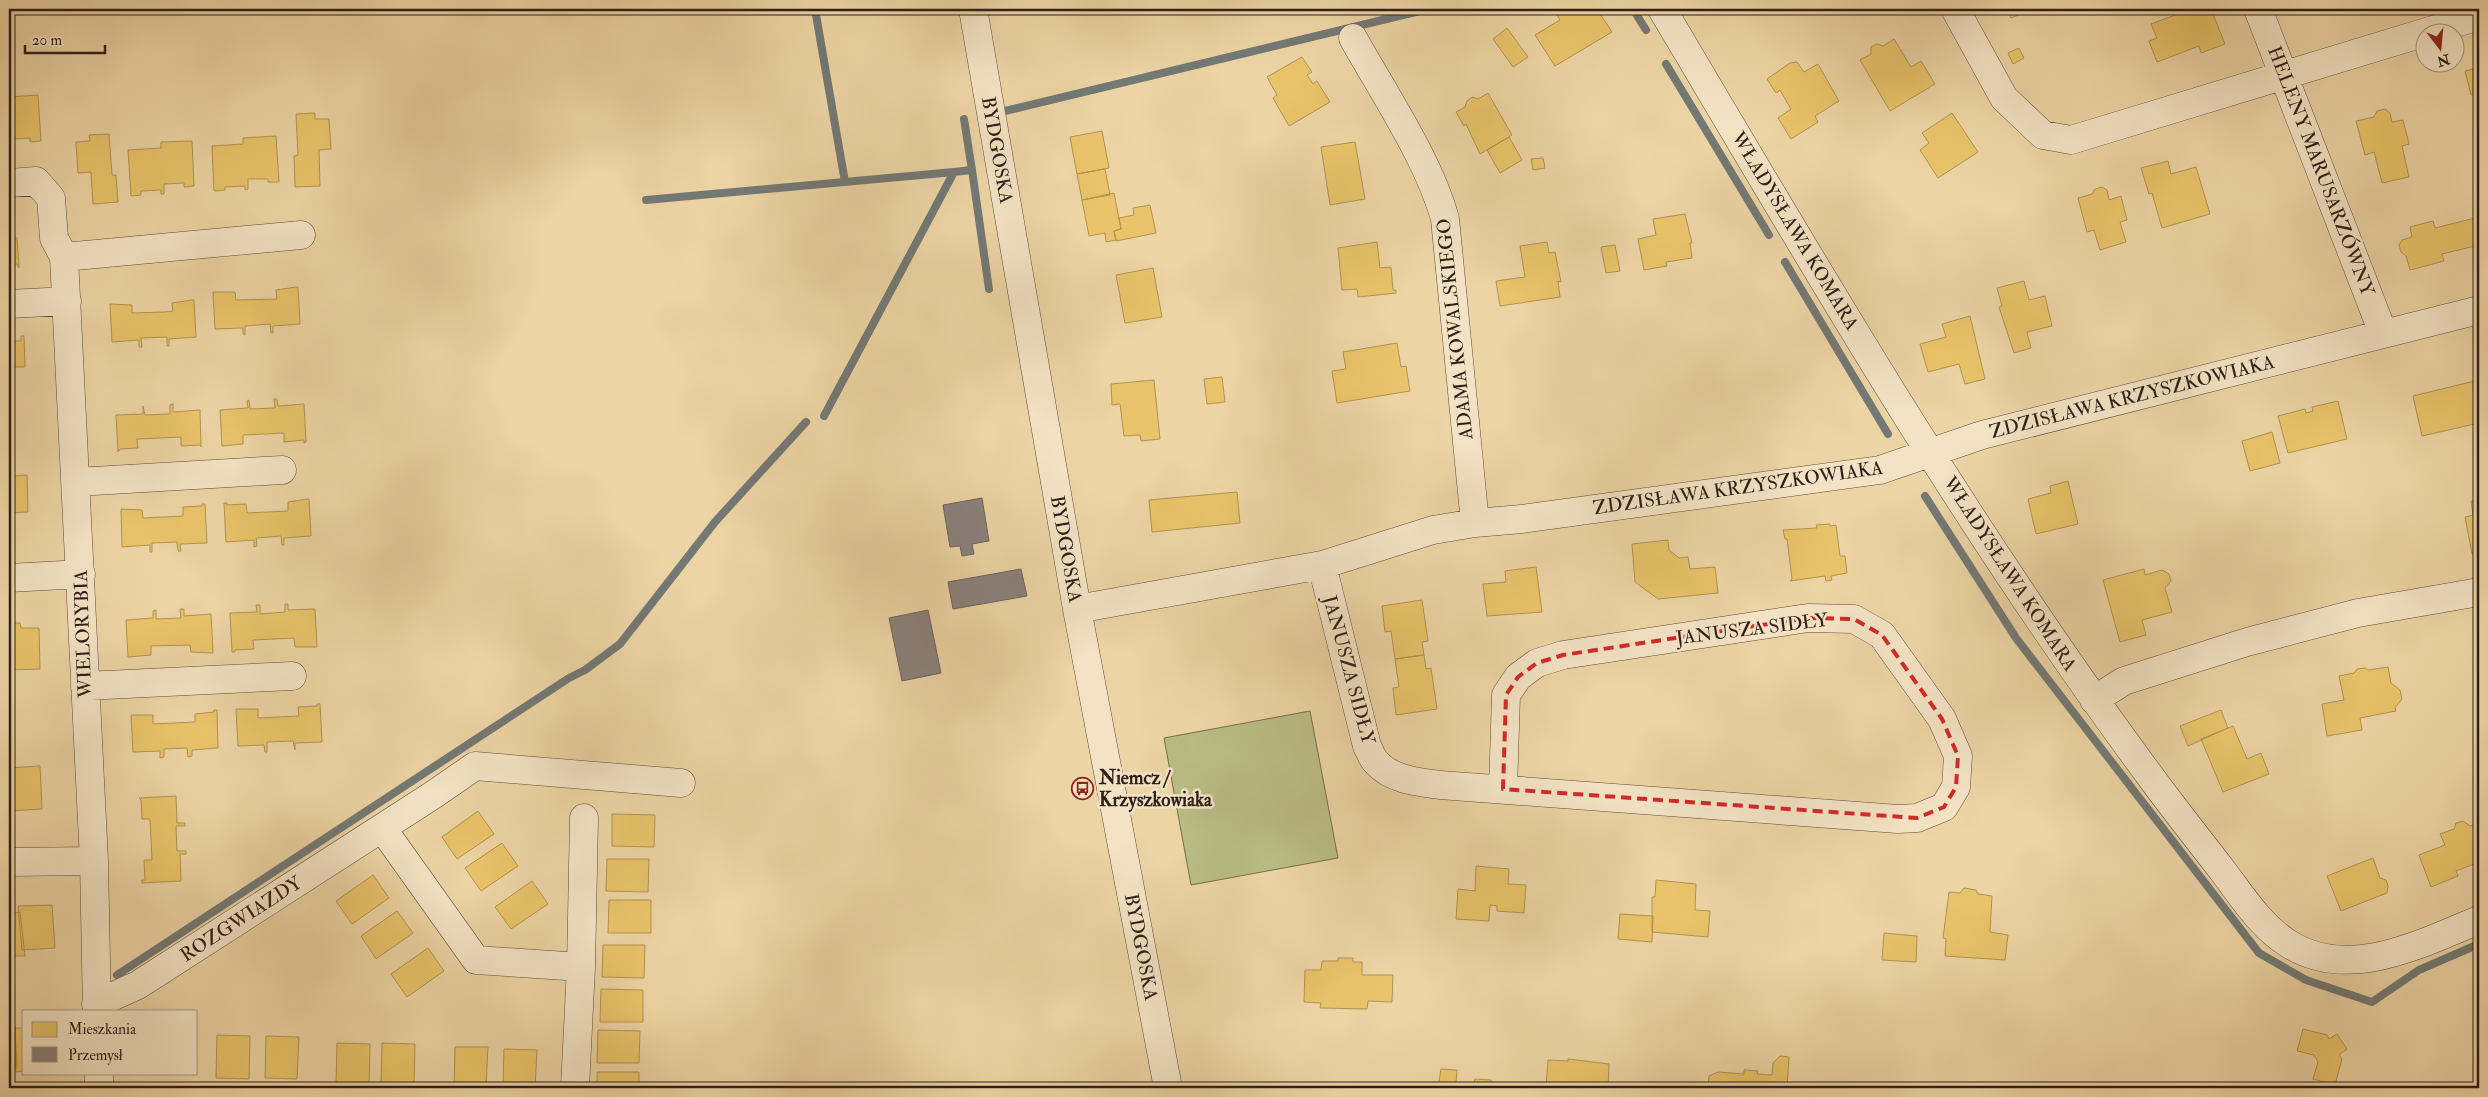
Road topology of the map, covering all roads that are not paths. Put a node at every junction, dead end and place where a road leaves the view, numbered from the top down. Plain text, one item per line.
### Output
1 (973, 9) edge
2 (1662, 9) edge
3 (1955, 9) edge
4 (2258, 9) edge
5 (2479, 16) edge
6 (1353, 38) dead end
7 (2284, 74) junction
8 (9, 183) edge
9 (300, 235) dead end
10 (64, 257) junction
11 (67, 301) junction
12 (9, 304) edge
13 (2479, 310) edge
14 (2383, 333) junction
15 (1931, 454) junction
16 (282, 470) dead end
17 (76, 482) junction
18 (1475, 523) junction
19 (1322, 565) junction
20 (80, 574) junction
21 (9, 578) edge
22 (2479, 592) edge
23 (1077, 609) junction
24 (292, 676) dead end
25 (85, 686) junction
26 (2094, 700) junction
27 (681, 783) dead end
28 (1503, 789) junction
29 (584, 818) dead end
30 (382, 828) junction
31 (94, 861) junction
32 (9, 862) edge
33 (2479, 920) edge
34 (581, 968) junction
35 (96, 1007) edge
36 (99, 1074) edge
37 (99, 1088) edge
38 (575, 1088) edge
39 (1168, 1088) edge

1 - 23 street, BYDGOSKA
2 - 15 street, WŁADYSŁAWA KOMARA
3 - 7 street
4 - 7 street, HELENY MARUSARZÓWNY
5 - 7 street
6 - 18 street, ADAMA KOWALSKIEGO
7 - 14 street, HELENY MARUSARZÓWNY
8 - 10 street
9 - 10 street
10 - 11 street, WIELORYBIA
11 - 12 street
11 - 17 street, WIELORYBIA
13 - 14 street, ZDZISŁAWA KRZYSZKOWIAKA
14 - 15 street, ZDZISŁAWA KRZYSZKOWIAKA
15 - 18 street, ZDZISŁAWA KRZYSZKOWIAKA
15 - 26 street, WŁADYSŁAWA KOMARA
16 - 17 street
17 - 20 street, WIELORYBIA
18 - 19 street, ZDZISŁAWA KRZYSZKOWIAKA
19 - 23 street, ZDZISŁAWA KRZYSZKOWIAKA
19 - 28 street, JANUSZA SIDŁY
20 - 21 street
20 - 25 street, WIELORYBIA
22 - 26 street
23 - 39 street, BYDGOSKA
24 - 25 street
25 - 31 street, WIELORYBIA
26 - 33 street, WŁADYSŁAWA KOMARA
27 - 30 street, ROZGWIAZDY
28 - 28 street, JANUSZA SIDŁY
29 - 34 street
30 - 34 street
30 - 35 street, ROZGWIAZDY
31 - 32 street
31 - 35 street, WIELORYBIA
34 - 38 street
36 - 37 street

